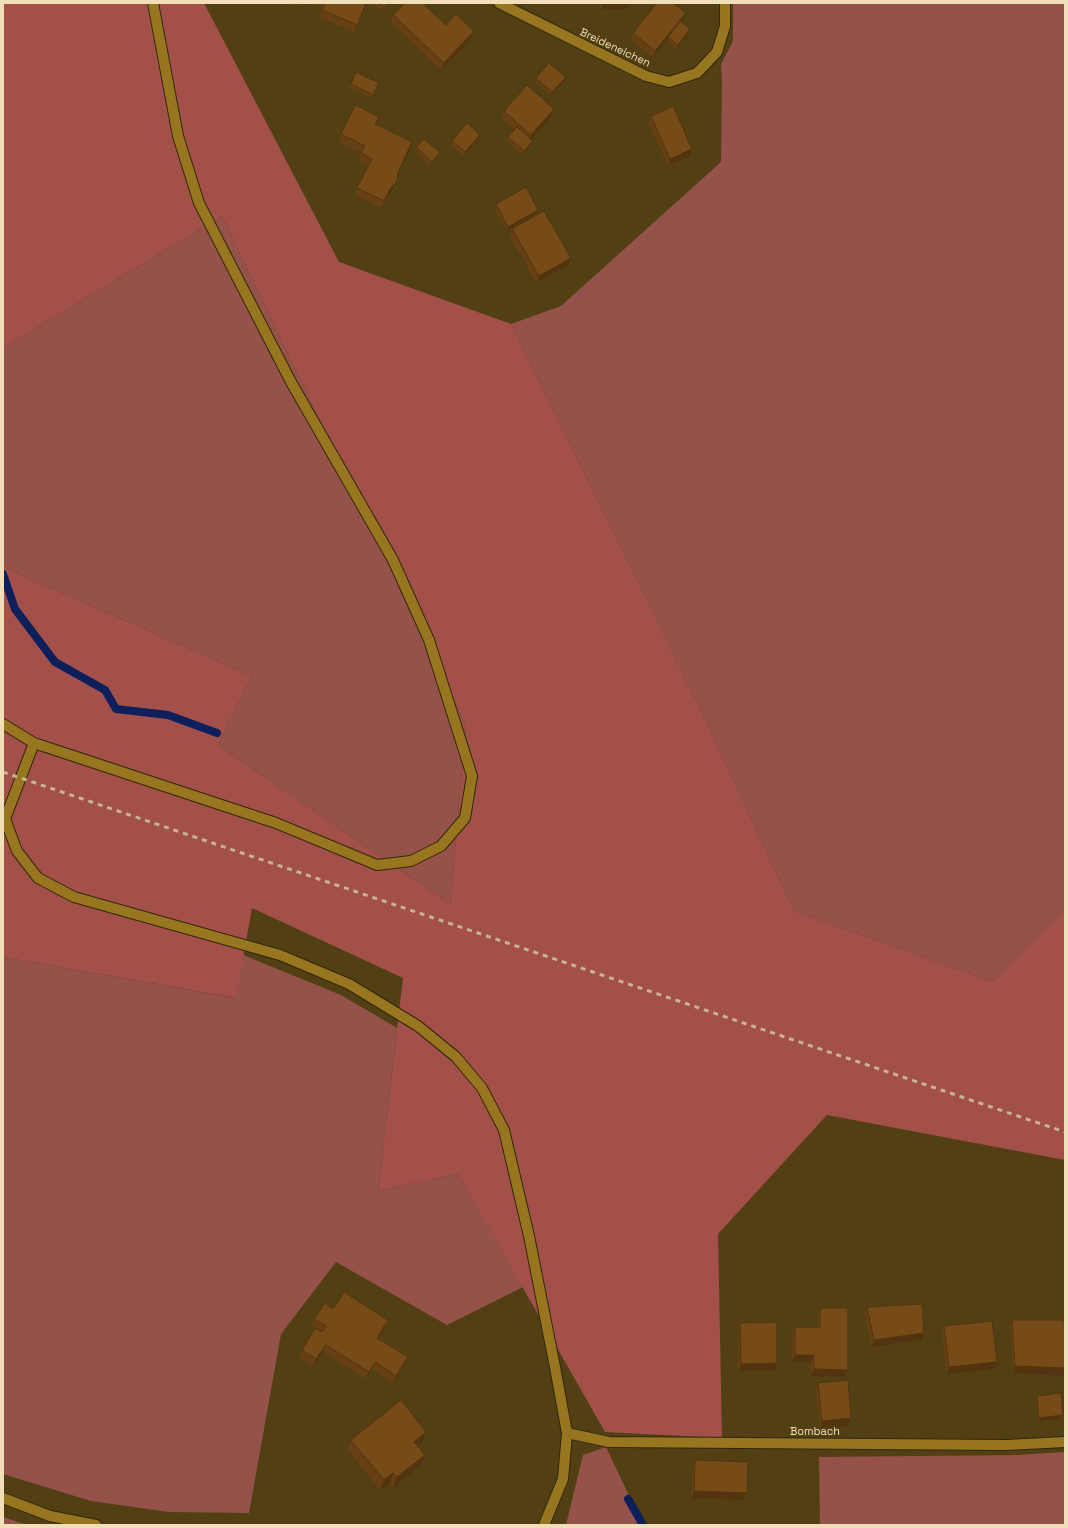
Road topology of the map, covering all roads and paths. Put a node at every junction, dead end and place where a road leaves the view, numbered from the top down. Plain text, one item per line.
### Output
1 (153, 3) edge
2 (499, 3) edge
3 (725, 3) edge
4 (3, 724) edge
5 (34, 743) junction
6 (567, 1433) junction
7 (1065, 1442) edge
8 (3, 1498) edge
9 (96, 1525) edge
10 (544, 1525) edge

1 - 5 street
2 - 3 street, Breideneichen
4 - 5 street
5 - 6 street
6 - 7 street, Bombach
6 - 10 street
8 - 9 street

